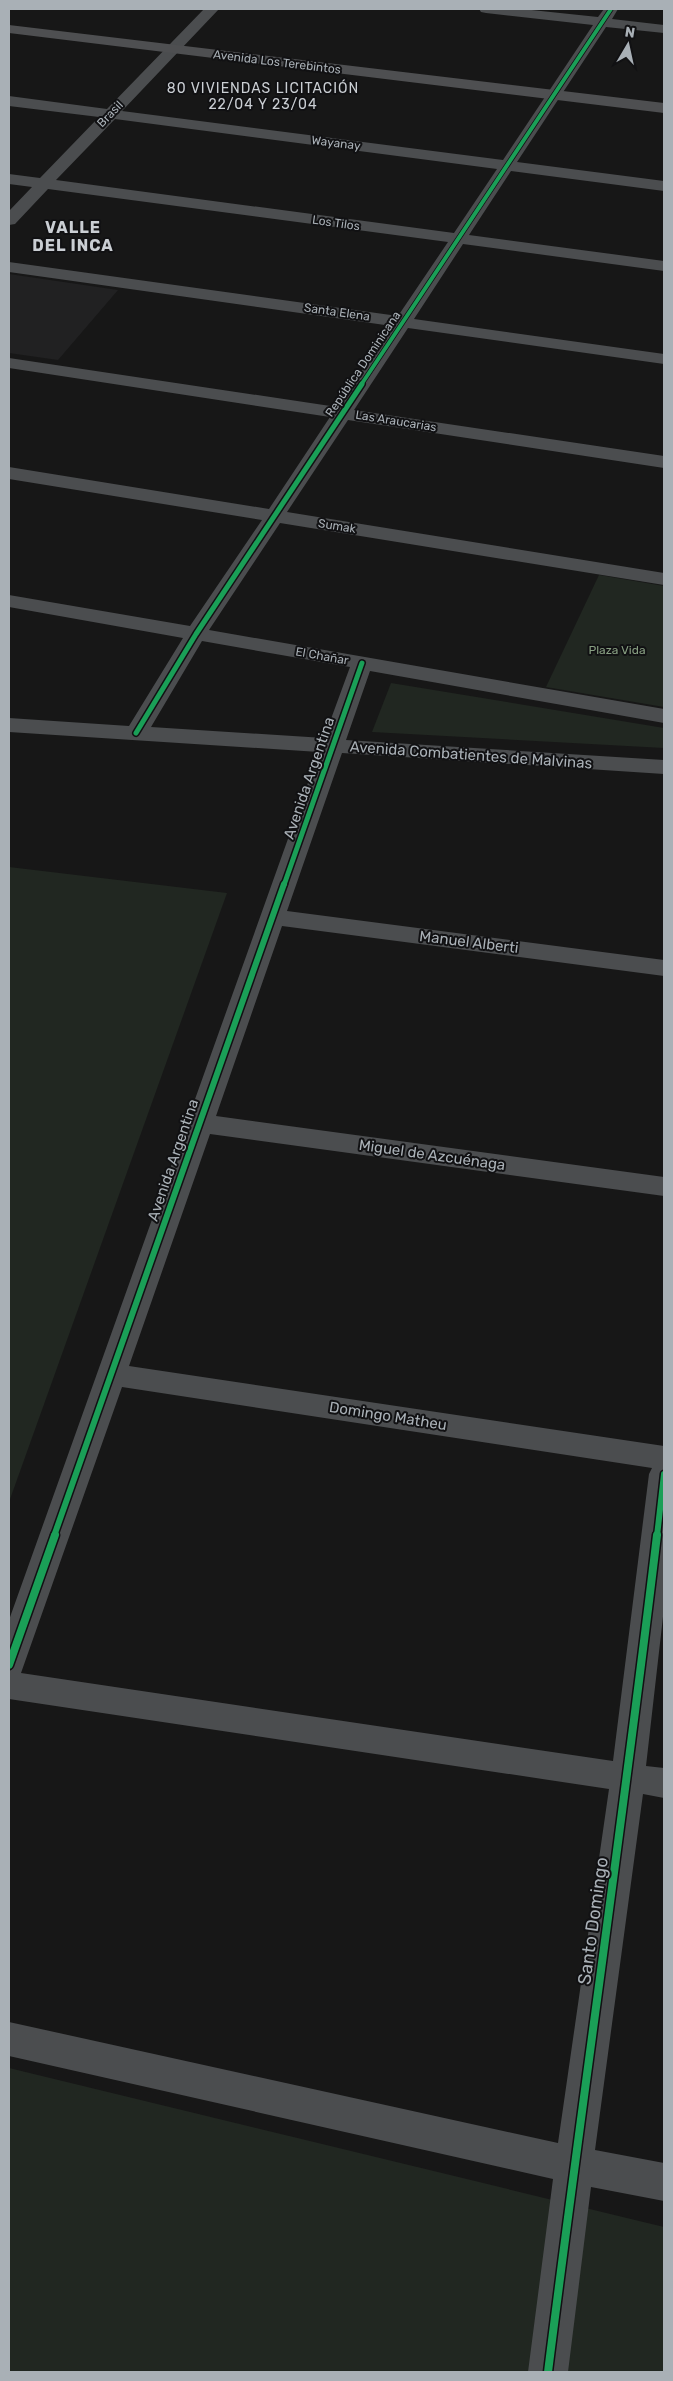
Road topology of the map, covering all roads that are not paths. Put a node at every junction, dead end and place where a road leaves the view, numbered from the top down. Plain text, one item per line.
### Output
1 (212, 9) edge
2 (486, 9) edge
3 (606, 15) edge
4 (9, 18) edge
5 (9, 29) edge
6 (664, 29) edge
7 (178, 44) junction
8 (557, 89) junction
9 (664, 96) edge
10 (9, 101) edge
11 (664, 108) edge
12 (111, 114) junction
13 (506, 166) junction
14 (9, 179) edge
15 (44, 184) junction
16 (664, 186) edge
17 (9, 220) edge
18 (459, 239) junction
19 (664, 266) edge
20 (9, 267) edge
21 (405, 322) junction
22 (664, 358) edge
23 (9, 363) edge
24 (344, 413) junction
25 (664, 462) edge
26 (9, 473) edge
27 (275, 516) junction
28 (664, 579) edge
29 (9, 601) edge
30 (196, 634) junction
31 (362, 664) junction
32 (664, 716) edge
33 (9, 725) edge
34 (136, 733) junction
35 (333, 746) junction
36 (664, 767) edge
37 (274, 917) junction
38 (664, 968) edge
39 (199, 1123) junction
40 (664, 1187) edge
41 (111, 1374) junction
42 (664, 1458) edge
43 (664, 1474) edge
44 (9, 1665) edge
45 (9, 1685) edge
46 (628, 1778) junction
47 (664, 1783) edge
48 (9, 2039) edge
49 (574, 2165) junction
50 (664, 2182) edge
51 (548, 2372) edge

1 - 7 street, Brasil
2 - 3 street
3 - 6 street
3 - 8 street, República Dominicana
4 - 7 main road, Avenida Los Terebintos
5 - 7 main road, Avenida Los Terebintos
7 - 8 main road, Avenida Los Terebintos
7 - 12 street, Brasil
8 - 9 main road, Avenida Los Terebintos
8 - 11 main road, Avenida Los Terebintos
8 - 13 street, República Dominicana
10 - 12 street, Wayanay
12 - 13 street, Wayanay
12 - 15 street, Brasil
13 - 16 street, Wayanay
13 - 18 street, República Dominicana
14 - 15 street, Los Tilos
15 - 17 street, Brasil
15 - 18 street, Los Tilos
18 - 19 street, Los Tilos
18 - 21 street, República Dominicana
20 - 21 street, Santa Elena
21 - 22 street, Santa Elena
21 - 24 street, República Dominicana
23 - 24 street, Las Araucarias
24 - 25 street, Las Araucarias
24 - 27 street, República Dominicana
26 - 27 street, Sumak
27 - 28 street, Sumak
27 - 30 street, República Dominicana
29 - 30 street, El Chañar
30 - 31 street, El Chañar
30 - 34 street, República Dominicana
31 - 32 street, El Chañar
31 - 35 street, Avenida Argentina
33 - 34 street, Avenida Combatientes de Malvinas
34 - 35 street, Avenida Combatientes de Malvinas
35 - 36 street, Avenida Combatientes de Malvinas
35 - 37 street, Avenida Argentina
37 - 38 street, Manuel Alberti
37 - 39 street, Avenida Argentina
39 - 40 street, Miguel de Azcuénaga
39 - 41 street, Avenida Argentina
41 - 42 street, Domingo Matheu
41 - 44 street, Avenida Argentina
43 - 46 street, Santo Domingo
45 - 46 street
46 - 47 street
46 - 49 street, Santo Domingo
48 - 49 street
49 - 50 street
49 - 51 street, Santo Domingo

